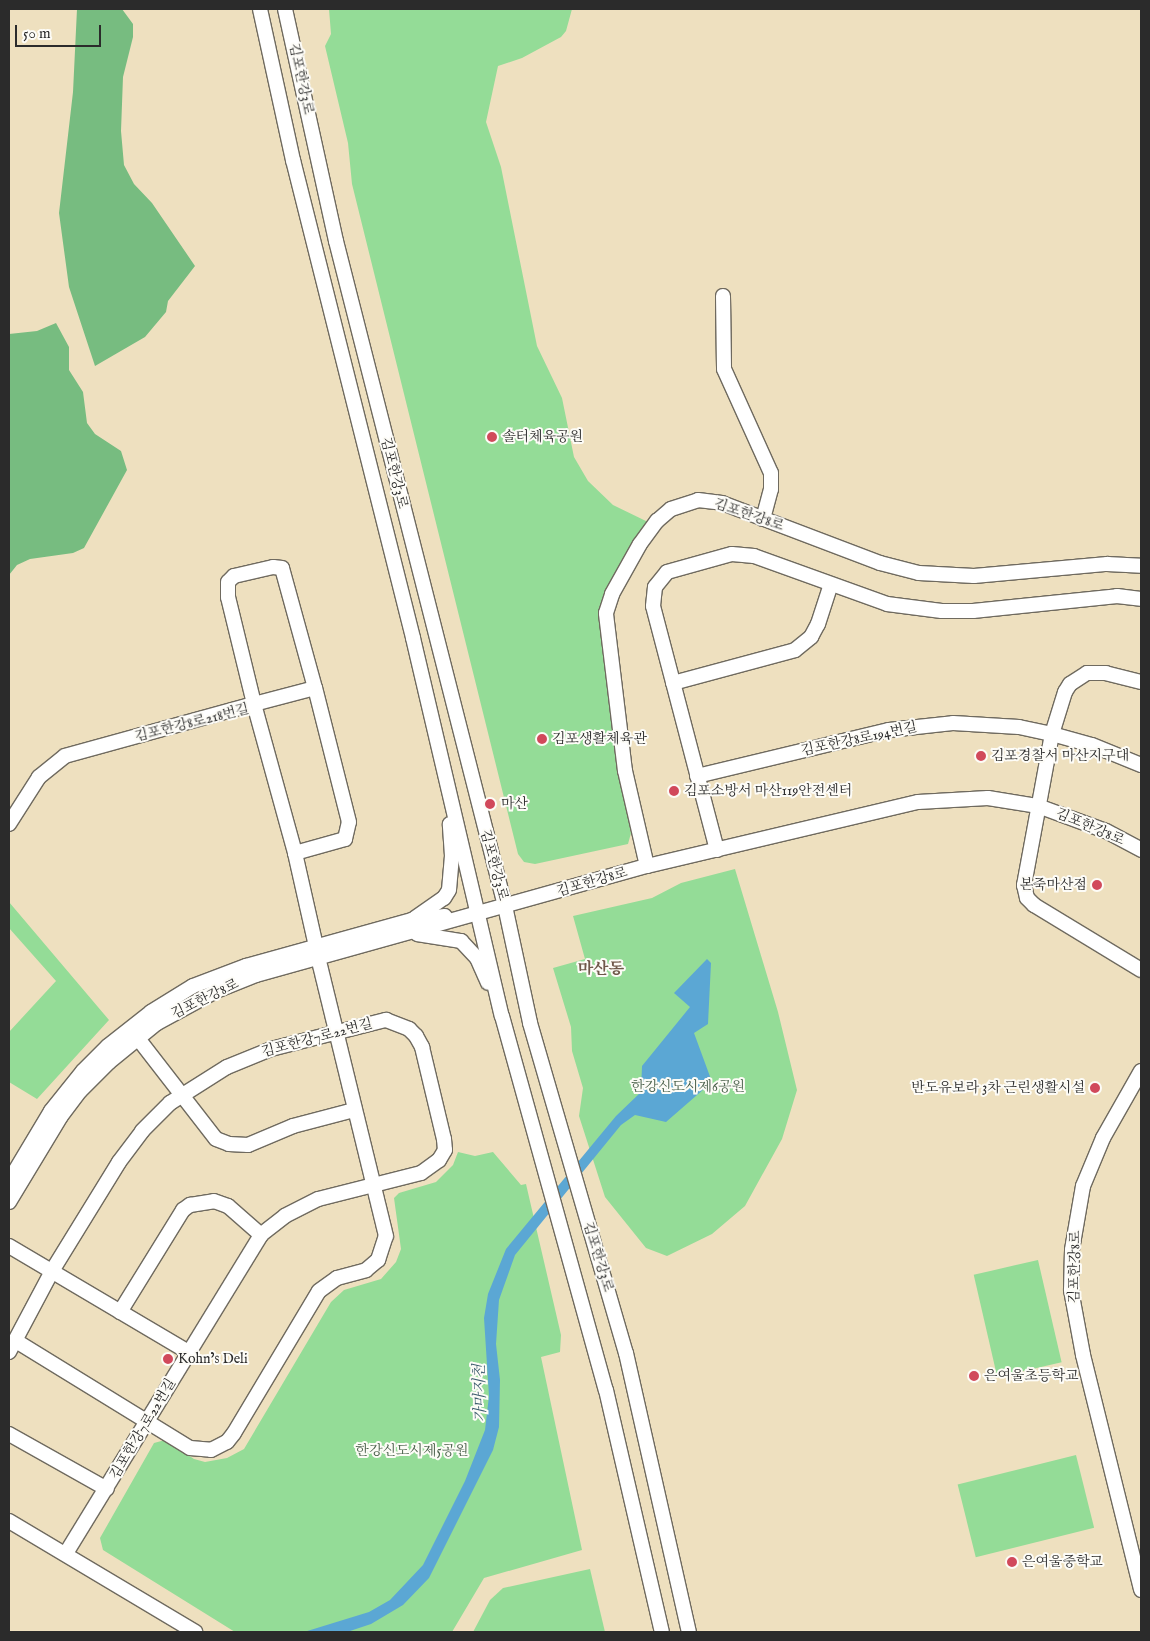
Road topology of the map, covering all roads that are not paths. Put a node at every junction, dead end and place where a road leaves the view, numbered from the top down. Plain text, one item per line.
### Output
1 (260, 9) edge
2 (285, 9) edge
3 (723, 296) dead end
4 (763, 519) junction
5 (1141, 566) edge
6 (830, 586) junction
7 (1141, 599) edge
8 (1141, 682) edge
9 (673, 683) junction
10 (315, 688) junction
11 (254, 704) junction
12 (1052, 734) junction
13 (1141, 765) edge
14 (697, 776) junction
15 (448, 786) junction
16 (1038, 806) junction
17 (9, 824) edge
18 (717, 850) junction
19 (1141, 850) edge
20 (294, 853) junction
21 (647, 866) junction
22 (505, 906) junction
23 (478, 912) junction
24 (411, 926) junction
25 (317, 952) junction
26 (1141, 970) edge
27 (502, 1016) junction
28 (133, 1033) junction
29 (336, 1033) junction
30 (1141, 1071) edge
31 (184, 1094) junction
32 (354, 1110) junction
33 (9, 1181) edge
34 (376, 1186) junction
35 (9, 1202) edge
36 (261, 1235) junction
37 (9, 1246) edge
38 (52, 1271) junction
39 (120, 1312) junction
40 (12, 1347) edge
41 (188, 1352) junction
42 (148, 1423) junction
43 (9, 1434) edge
44 (107, 1489) junction
45 (9, 1521) edge
46 (66, 1554) junction
47 (1141, 1590) edge
48 (196, 1632) edge
49 (662, 1632) edge
50 (690, 1632) edge

1 - 15 street, 김포한강3로
2 - 22 street, 김포한강3로
3 - 4 street
4 - 5 street, 김포한강8로
4 - 21 street, 김포한강8로
6 - 7 street
6 - 9 street
6 - 9 street
8 - 12 street
9 - 14 street
10 - 11 street
10 - 11 street
10 - 20 street
11 - 17 street, 김포한강8로218번길
11 - 20 street, 김포한강8로218번길
12 - 13 street, 김포한강8로194번길
12 - 14 street, 김포한강8로194번길
12 - 16 street
14 - 18 street
15 - 23 street, 김포한강3로
15 - 24 street
16 - 18 street, 김포한강8로
16 - 19 street, 김포한강8로
16 - 26 street, 김포한강8로
18 - 21 street, 김포한강8로
20 - 25 street, 김포한강8로218번길
21 - 22 street, 김포한강8로
22 - 23 street, 김포한강8로
22 - 50 street, 김포한강3로
23 - 24 street, 김포한강8로
23 - 27 street, 김포한강3로
24 - 25 street, 김포한강8로
24 - 27 street
25 - 28 street, 김포한강8로
25 - 29 street, 김포한강8로218번길
27 - 49 street, 김포한강3로
28 - 31 street
28 - 33 street, 김포한강8로
28 - 35 street, 김포한강8로
29 - 31 street, 김포한강7로22번길
29 - 32 street, 김포한강8로218번길
29 - 34 street, 김포한강7로22번길
30 - 47 street, 김포한강8로
31 - 32 street
31 - 38 street, 김포한강7로22번길
32 - 34 street, 김포한강8로218번길
34 - 36 street, 김포한강7로22번길
34 - 42 street, 김포한강8로218번길
36 - 39 street
36 - 41 street, 김포한강7로22번길
37 - 38 street
38 - 39 street
38 - 40 street, 김포한강7로22번길
39 - 41 street
40 - 42 street, 김포한강8로218번길
41 - 42 street, 김포한강7로22번길
42 - 44 street, 김포한강7로22번길
43 - 44 street, 김포한강7로22번길
44 - 46 street, 김포한강7로22번길
45 - 46 street
46 - 48 street

